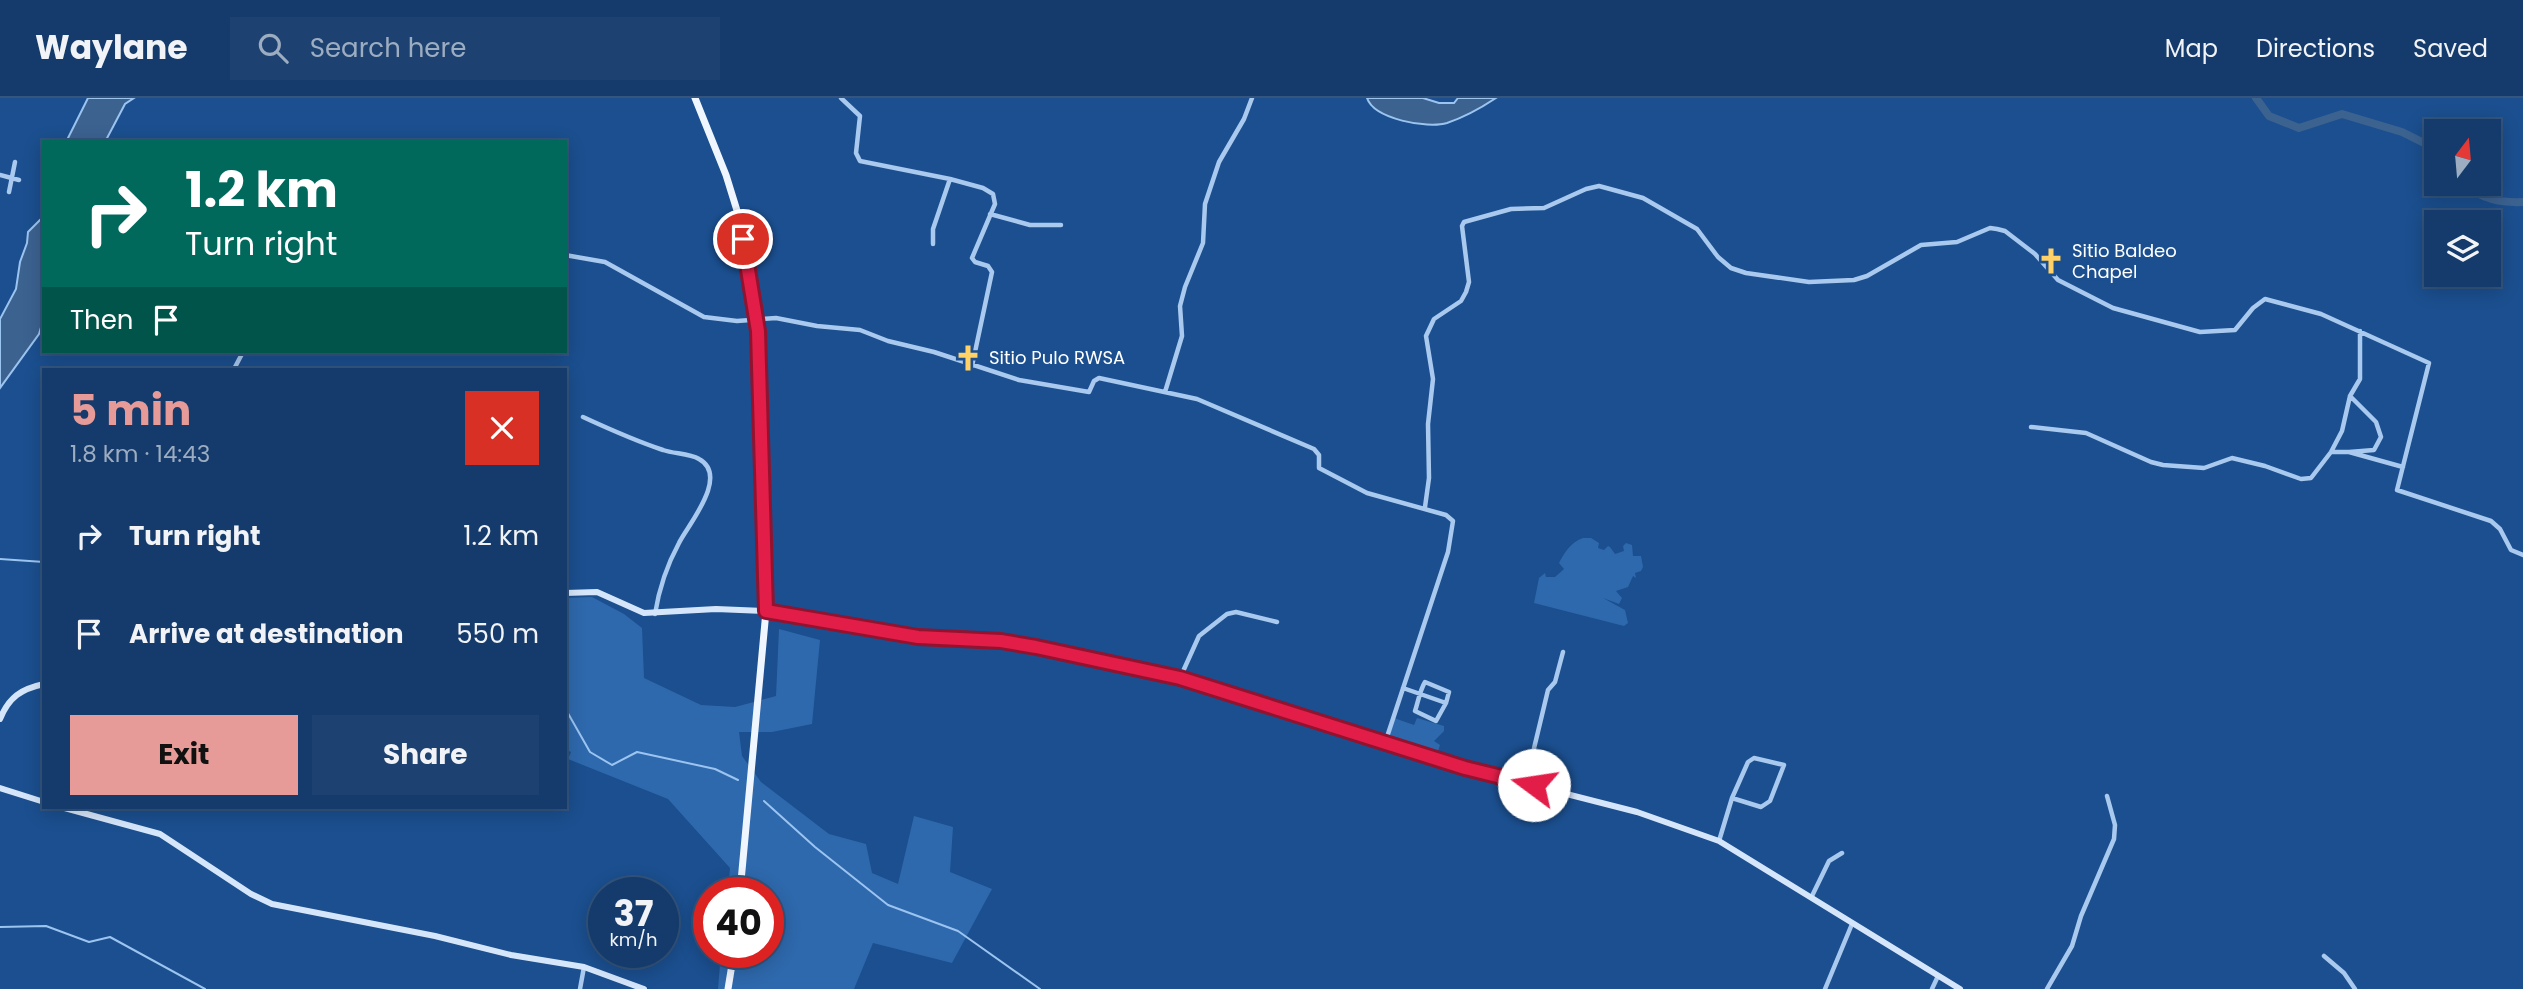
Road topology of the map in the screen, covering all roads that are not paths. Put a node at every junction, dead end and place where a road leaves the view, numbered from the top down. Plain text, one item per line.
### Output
1 (695, 98) edge
2 (841, 98) edge
3 (1252, 98) edge
4 (15, 162) dead end
5 (0, 175) edge
6 (12, 178) junction
7 (950, 179) junction
8 (19, 180) dead end
9 (9, 192) dead end
10 (990, 214) junction
11 (1061, 225) dead end
12 (933, 244) dead end
13 (567, 255) edge
14 (757, 320) junction
15 (2360, 331) junction
16 (972, 366) junction
17 (1165, 392) junction
18 (2350, 396) junction
19 (583, 418) dead end
20 (2031, 427) dead end
21 (2331, 452) junction
22 (2349, 452) junction
23 (2403, 467) junction
24 (1425, 507) junction
25 (2523, 555) edge
26 (567, 593) edge
27 (766, 611) junction
28 (655, 614) junction
29 (1277, 622) dead end
30 (1563, 652) dead end
31 (1180, 678) junction
32 (42, 685) edge
33 (1403, 688) junction
34 (1420, 694) junction
35 (1446, 703) junction
36 (0, 719) edge
37 (1385, 743) junction
38 (1534, 785) junction
39 (0, 788) edge
40 (2107, 796) dead end
41 (1732, 798) junction
42 (42, 801) edge
43 (77, 809) edge
44 (1719, 841) junction
45 (1842, 853) dead end
46 (741, 877) edge
47 (1812, 896) junction
48 (1852, 923) junction
49 (2324, 956) dead end
50 (584, 967) junction
51 (731, 968) edge
52 (1938, 976) junction
53 (630, 987) edge
54 (580, 989) edge
55 (644, 989) edge
56 (728, 989) edge
57 (1825, 989) edge
58 (1932, 989) edge
59 (1959, 989) edge
60 (2047, 989) edge
61 (2355, 989) edge

1 - 14 main road
2 - 7 street
3 - 17 street
4 - 6 street
5 - 6 street
6 - 8 street
6 - 9 street
7 - 10 street
7 - 12 street
10 - 11 street
10 - 16 street
13 - 14 street
14 - 16 street
14 - 27 main road
15 - 18 street
15 - 23 street
15 - 24 street
16 - 17 street
17 - 24 street
18 - 21 street
18 - 22 street
19 - 28 street
20 - 21 street
21 - 22 street
22 - 23 street
23 - 25 street
24 - 33 street
26 - 28 street
27 - 28 street
27 - 31 street
27 - 46 main road
29 - 31 street
30 - 38 street
31 - 37 street
32 - 36 street
33 - 34 street
33 - 37 street
34 - 35 street
34 - 35 street
34 - 35 street
37 - 38 street
38 - 44 street
39 - 42 street
40 - 60 street
41 - 41 street
41 - 44 street
43 - 50 street
44 - 47 street
45 - 47 street
47 - 48 street
48 - 52 street
48 - 57 street
49 - 61 street
50 - 53 street
50 - 54 street
51 - 56 main road
52 - 58 street
52 - 59 street
53 - 55 street

